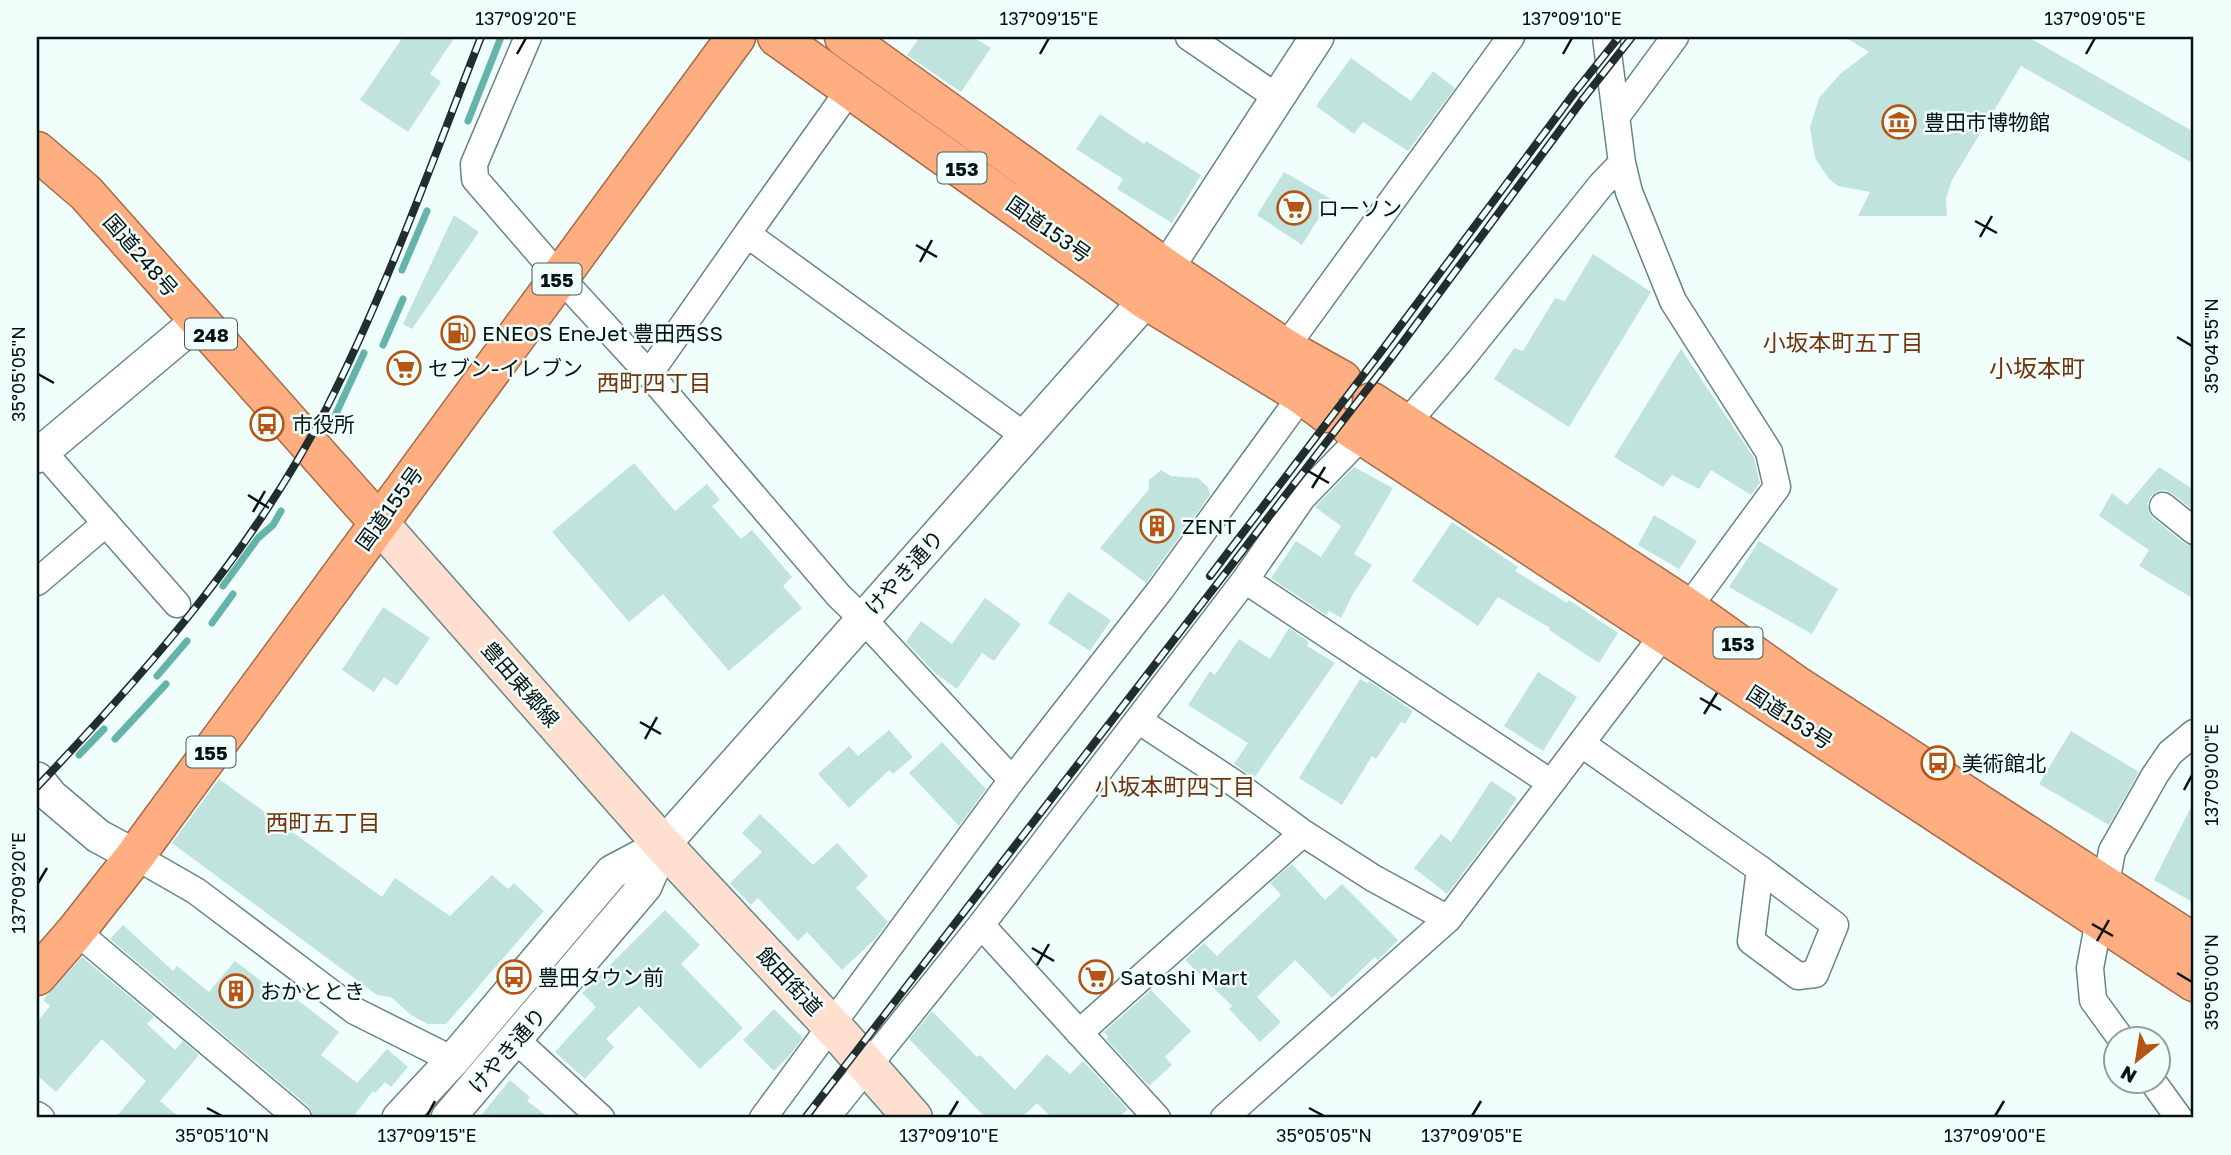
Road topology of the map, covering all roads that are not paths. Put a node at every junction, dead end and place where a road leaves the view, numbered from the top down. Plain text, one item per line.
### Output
1 (528, 37) edge
2 (736, 37) edge
3 (777, 37) edge
4 (844, 37) edge
5 (1189, 37) edge
6 (1317, 37) edge
7 (1511, 37) edge
8 (1606, 37) edge
9 (1675, 37) edge
10 (850, 89) junction
11 (1278, 98) junction
12 (1616, 117) junction
13 (37, 151) edge
14 (1622, 163) junction
15 (747, 234) junction
16 (559, 276) junction
17 (1156, 284) junction
18 (199, 320) junction
19 (1285, 348) junction
20 (649, 374) junction
21 (1343, 409) junction
22 (1406, 424) junction
23 (1025, 436) junction
24 (38, 451) edge
25 (2163, 506) dead end
26 (106, 523) junction
27 (379, 523) junction
28 (2194, 531) edge
29 (1245, 580) junction
30 (37, 582) edge
31 (177, 604) dead end
32 (863, 619) junction
33 (1676, 621) junction
34 (1138, 720) junction
35 (2194, 733) edge
36 (1583, 744) junction
37 (37, 779) edge
38 (1012, 780) junction
39 (1551, 783) junction
40 (1303, 833) junction
41 (663, 845) junction
42 (135, 856) junction
43 (1760, 869) dead end
44 (2103, 902) junction
45 (1448, 919) junction
46 (981, 925) junction
47 (76, 931) junction
48 (2194, 943) edge
49 (37, 976) edge
50 (2194, 982) edge
51 (831, 1025) junction
52 (2112, 1026) edge
53 (1079, 1033) junction
54 (516, 1040) junction
55 (453, 1060) junction
56 (866, 1066) junction
57 (2163, 1096) edge
58 (298, 1118) edge
59 (400, 1118) edge
60 (448, 1118) edge
61 (601, 1118) edge
62 (763, 1118) edge
63 (826, 1118) edge
64 (913, 1118) edge
65 (1157, 1118) edge
66 (1224, 1118) edge
67 (2179, 1118) edge

1 - 16 street
2 - 16 highway, 国道155号 / 155
3 - 10 highway, 国道153号 / 153
4 - 17 highway, 国道153号 / 153
5 - 11 street
6 - 11 street, けやき通り
7 - 19 street
8 - 12 street
9 - 12 street
10 - 15 street
10 - 17 highway, 国道153号 / 153
11 - 17 street, けやき通り
12 - 14 street
13 - 18 highway, 国道248号 / 248
14 - 22 street
14 - 33 street
15 - 20 street
15 - 23 street
16 - 20 street
16 - 27 highway, 国道155号 / 155
17 - 19 highway, 国道153号 / 153
17 - 21 highway, 国道153号 / 153
17 - 23 street, けやき通り
18 - 24 street
18 - 27 highway, 国道248号 / 248
19 - 21 highway, 国道153号 / 153
20 - 32 street
21 - 22 highway, 国道153号 / 153
21 - 29 street
21 - 33 highway, 国道153号 / 153
21 - 38 street
22 - 33 highway, 国道153号 / 153
23 - 32 street, けやき通り
24 - 26 street
25 - 28 street
26 - 30 street
26 - 31 street
27 - 41 main road, 豊田東郷線
27 - 42 highway, 国道155号 / 155
29 - 34 street
29 - 39 street
32 - 38 street
32 - 41 street, けやき通り
33 - 36 street
33 - 44 highway, 国道153号 / 153
34 - 40 street
34 - 46 street
35 - 44 street
36 - 39 street
36 - 43 street
37 - 42 street
38 - 51 street
39 - 45 street
40 - 45 street
40 - 53 street
41 - 51 main road, 飯田街道
41 - 54 street, けやき通り
41 - 55 street, けやき通り
42 - 47 highway, 国道155号 / 155
42 - 55 street
44 - 48 highway, 国道153号 / 153
44 - 50 highway, 国道153号 / 153
44 - 52 street
45 - 66 street
46 - 53 street
46 - 56 street
47 - 49 highway, 国道155号 / 155
47 - 58 street
51 - 56 main road, 飯田街道
51 - 62 street
53 - 65 street
54 - 60 street, けやき通り
54 - 61 street
55 - 59 street, けやき通り
56 - 63 street
56 - 64 main road, 飯田街道
57 - 67 street

